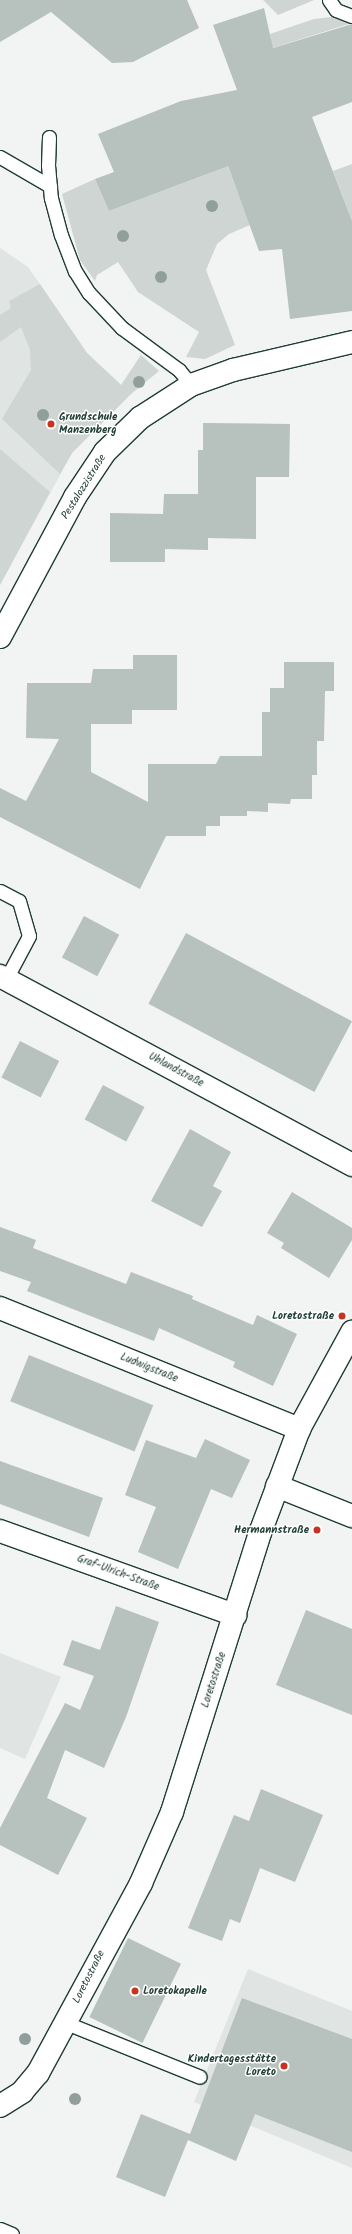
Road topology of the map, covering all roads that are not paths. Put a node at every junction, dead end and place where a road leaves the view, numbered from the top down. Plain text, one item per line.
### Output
1 (329, 0) edge
2 (352, 16) edge
3 (49, 137) dead end
4 (0, 157) edge
5 (50, 186) junction
6 (352, 342) edge
7 (191, 385) junction
8 (0, 637) edge
9 (0, 891) edge
10 (3, 977) edge
11 (352, 1165) edge
12 (0, 1308) edge
13 (352, 1332) edge
14 (299, 1429) junction
15 (277, 1486) junction
16 (352, 1516) edge
17 (0, 1531) edge
18 (235, 1615) junction
19 (66, 2023) junction
20 (200, 2077) dead end
21 (0, 2106) edge
22 (0, 2229) edge
23 (12, 2234) edge

1 - 2 lane
3 - 5 lane
4 - 5 lane
5 - 7 lane
6 - 7 street, Pestalozzistraße
7 - 8 street, Pestalozzistraße
9 - 10 lane
10 - 11 street, Uhlandstraße
12 - 14 street, Ludwigstraße
13 - 14 street, Loretostraße
14 - 15 street, Loretostraße
15 - 16 street
15 - 18 street, Loretostraße
17 - 18 street, Graf-Ulrich-Straße
18 - 19 street, Loretostraße
19 - 20 lane
19 - 21 street, Loretostraße
22 - 23 lane

